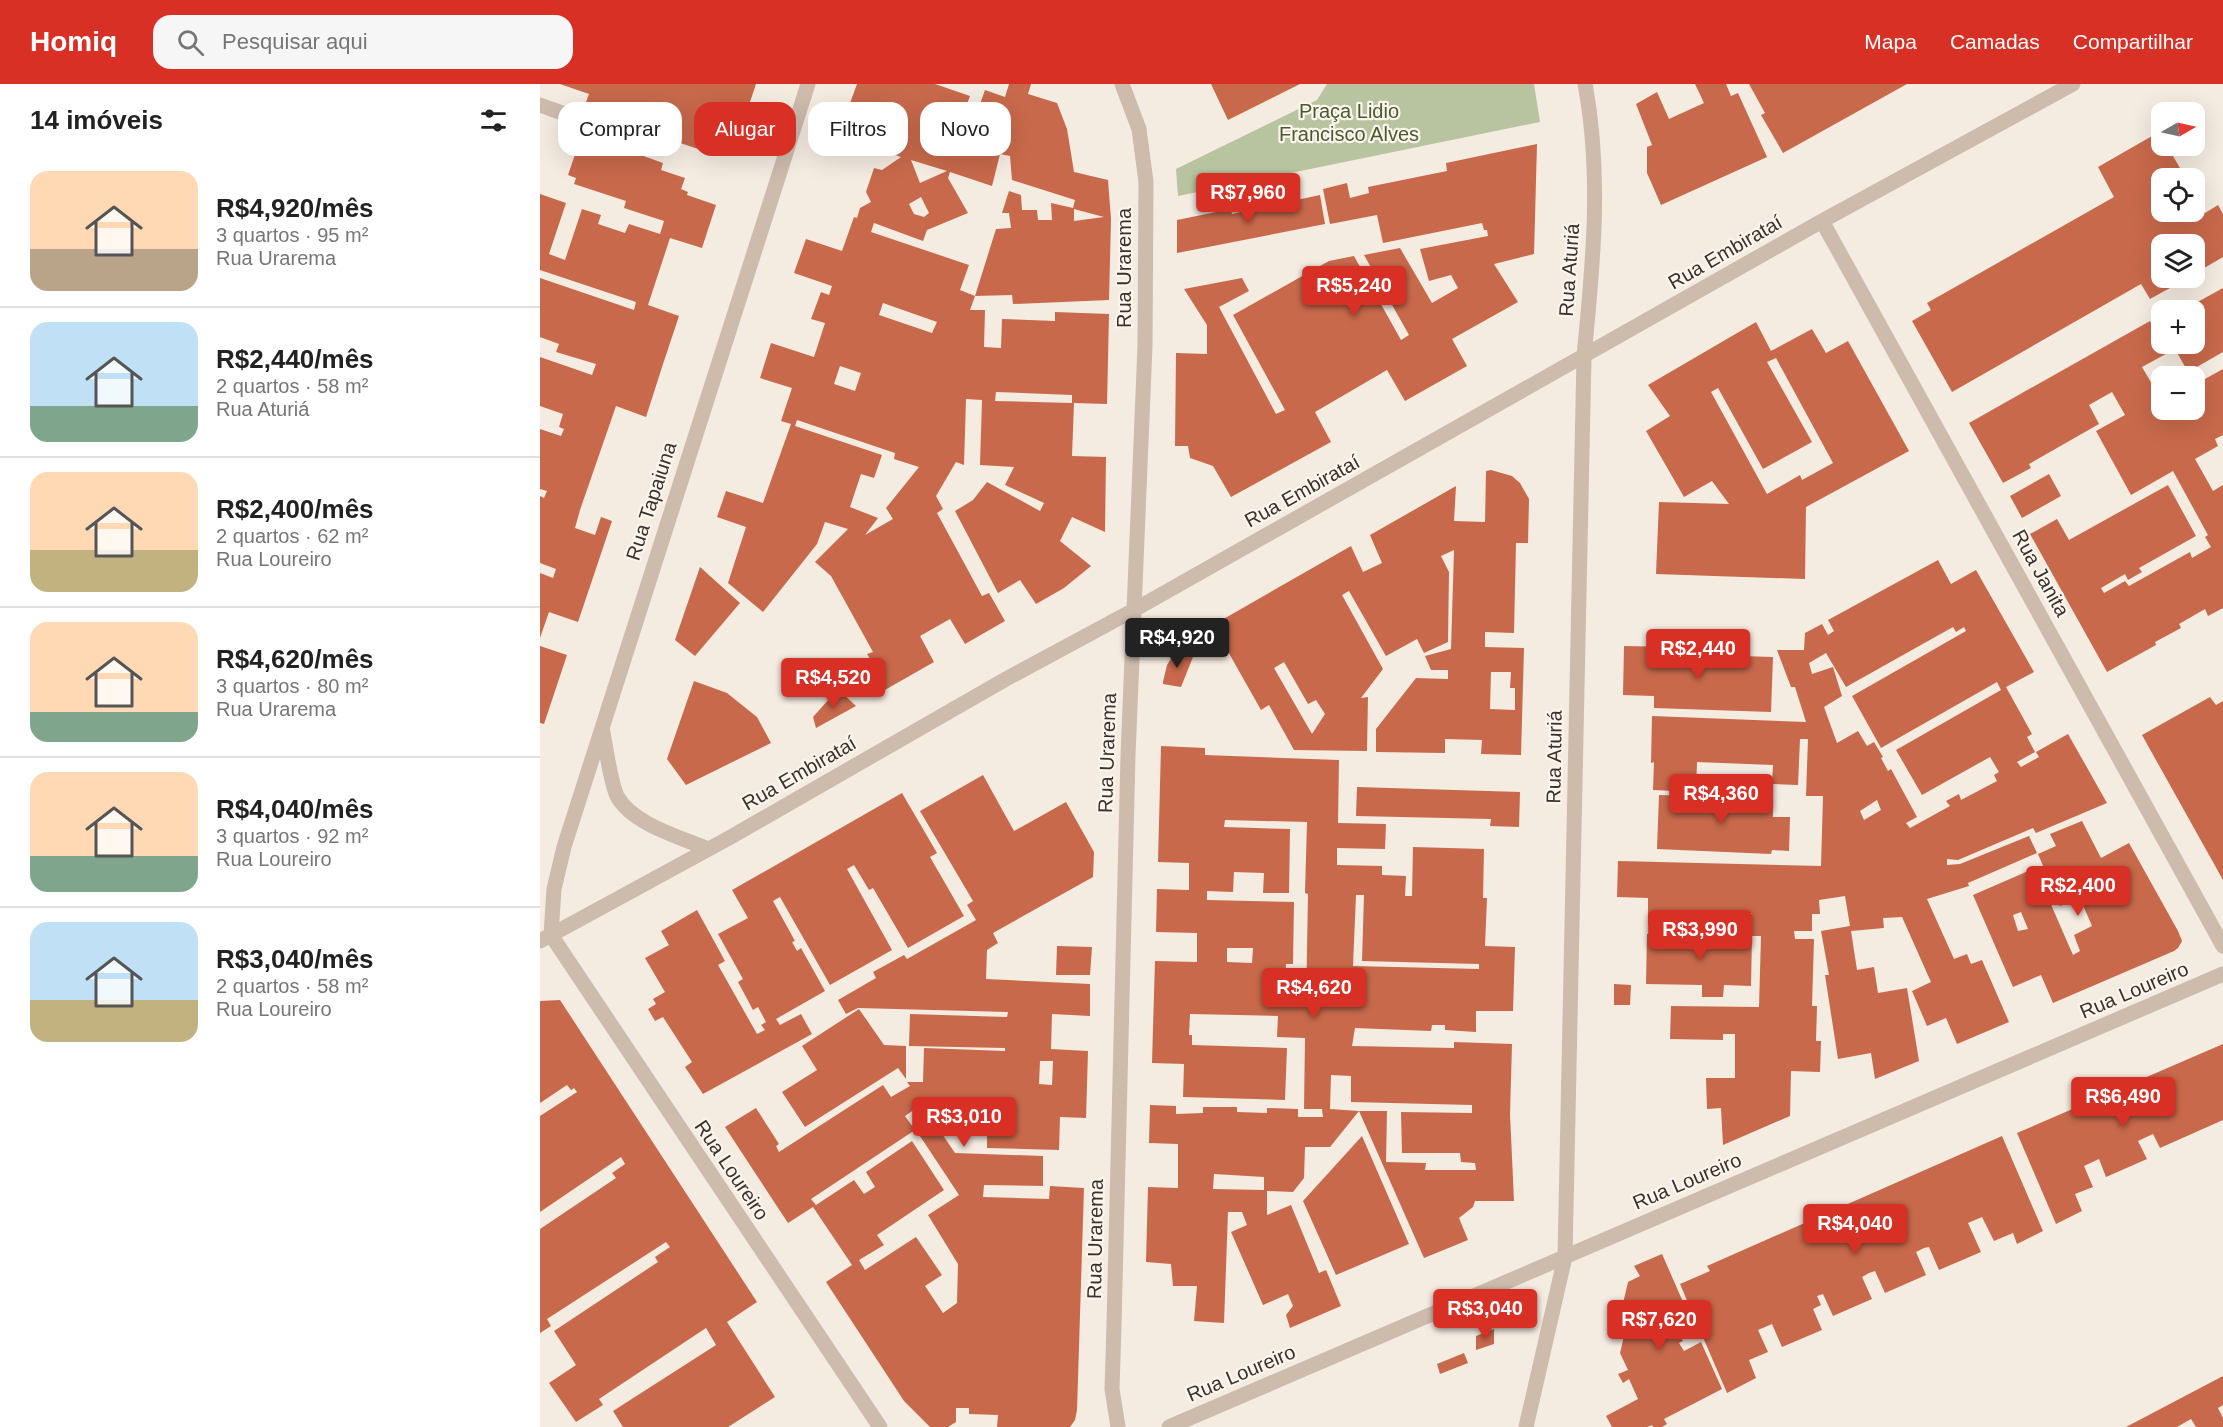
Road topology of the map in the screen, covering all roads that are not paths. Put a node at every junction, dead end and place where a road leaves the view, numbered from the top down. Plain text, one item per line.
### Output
1 (808, 84) edge
2 (1122, 84) edge
3 (1585, 84) edge
4 (2073, 84) edge
5 (540, 105) edge
6 (558, 111) edge
7 (1822, 221) junction
8 (1584, 356) junction
9 (1134, 610) junction
10 (601, 725) junction
11 (708, 849) junction
12 (545, 938) edge
13 (2223, 946) edge
14 (2223, 975) edge
15 (1565, 1257) junction
16 (880, 1427) edge
17 (1119, 1427) edge
18 (1168, 1427) edge
19 (1526, 1427) edge

1 - 10 street, Rua Tapaiuna
2 - 9 street, Rua Urarema
3 - 8 street, Rua Aturiá
4 - 7 street, Rua Embirataí
5 - 6 street
7 - 8 street, Rua Embirataí
7 - 13 street, Rua Janita
8 - 9 street, Rua Embirataí
8 - 15 street, Rua Aturiá
9 - 11 street, Rua Embirataí
9 - 17 street, Rua Urarema
10 - 11 street
10 - 12 street, Rua Tapaiuna
11 - 12 street, Rua Embirataí
12 - 16 street, Rua Loureiro
14 - 15 street, Rua Loureiro
15 - 18 street, Rua Loureiro
15 - 19 street, Rua Aturiá

